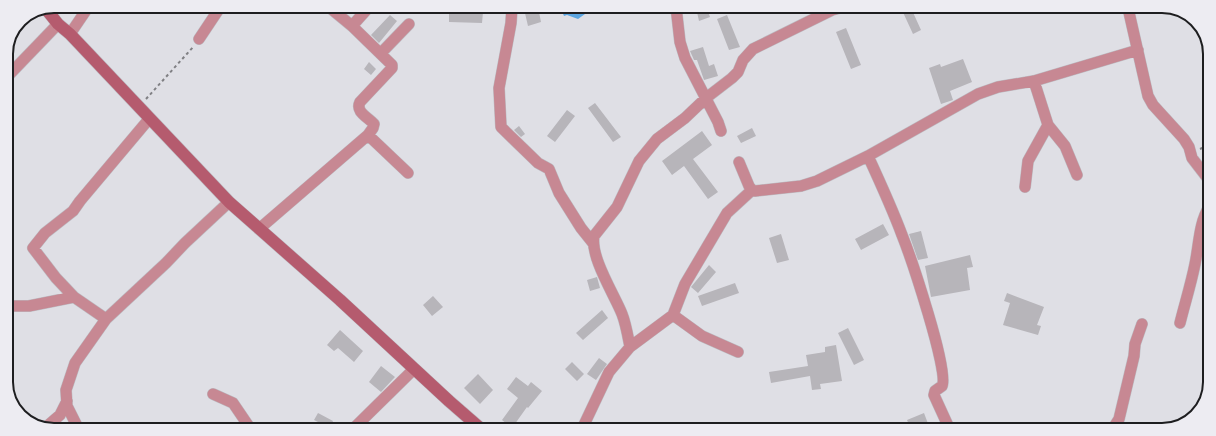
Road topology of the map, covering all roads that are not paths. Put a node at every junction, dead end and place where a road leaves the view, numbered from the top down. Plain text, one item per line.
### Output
1 (84, 13) edge
2 (216, 13) edge
3 (336, 13) edge
4 (364, 13) edge
5 (512, 13) edge
6 (677, 13) edge
7 (826, 13) edge
8 (1129, 13) edge
9 (50, 14) edge
10 (58, 24) junction
11 (409, 24) dead end
12 (352, 26) junction
13 (70, 34) junction
14 (199, 39) road end
15 (1138, 50) junction
16 (381, 53) junction
17 (13, 71) edge
18 (1034, 81) junction
19 (706, 98) junction
20 (149, 119) junction
21 (1048, 125) junction
22 (721, 131) dead end
23 (368, 135) junction
24 (868, 156) junction
25 (738, 162) dead end
26 (1203, 172) edge
27 (408, 174) dead end
28 (1077, 175) dead end
29 (1025, 187) dead end
30 (752, 190) junction
31 (229, 202) junction
32 (1203, 222) edge
33 (259, 229) junction
34 (593, 242) junction
35 (74, 297) junction
36 (13, 306) edge
37 (673, 315) junction
38 (106, 318) junction
39 (1180, 323) dead end
40 (1142, 324) dead end
41 (630, 347) junction
42 (738, 352) dead end
43 (414, 368) junction
44 (213, 394) dead end
45 (67, 401) junction
46 (51, 423) edge
47 (76, 423) edge
48 (247, 423) edge
49 (359, 423) edge
50 (474, 423) edge
51 (585, 423) edge
52 (947, 423) edge
53 (1116, 423) edge

1 - 13 street
2 - 14 street
3 - 12 street
4 - 12 street
5 - 34 street
6 - 19 street
7 - 19 street
8 - 15 street
9 - 10 street
10 - 13 street
10 - 17 street
11 - 16 street
12 - 16 street
13 - 20 street
15 - 18 street
15 - 26 street
16 - 23 street
18 - 21 street
18 - 24 street
19 - 22 street
19 - 34 street
20 - 31 street
20 - 35 street
21 - 28 street
21 - 29 street
23 - 27 street
23 - 33 street
24 - 30 street
24 - 52 street
25 - 30 street
30 - 37 street
31 - 33 street
31 - 38 street
32 - 39 street
33 - 43 street
34 - 41 street
35 - 36 street
35 - 38 street
37 - 41 street
37 - 42 street
38 - 45 street
40 - 53 street
41 - 51 street
43 - 49 street
43 - 50 street
44 - 48 street
45 - 46 street
45 - 47 street

